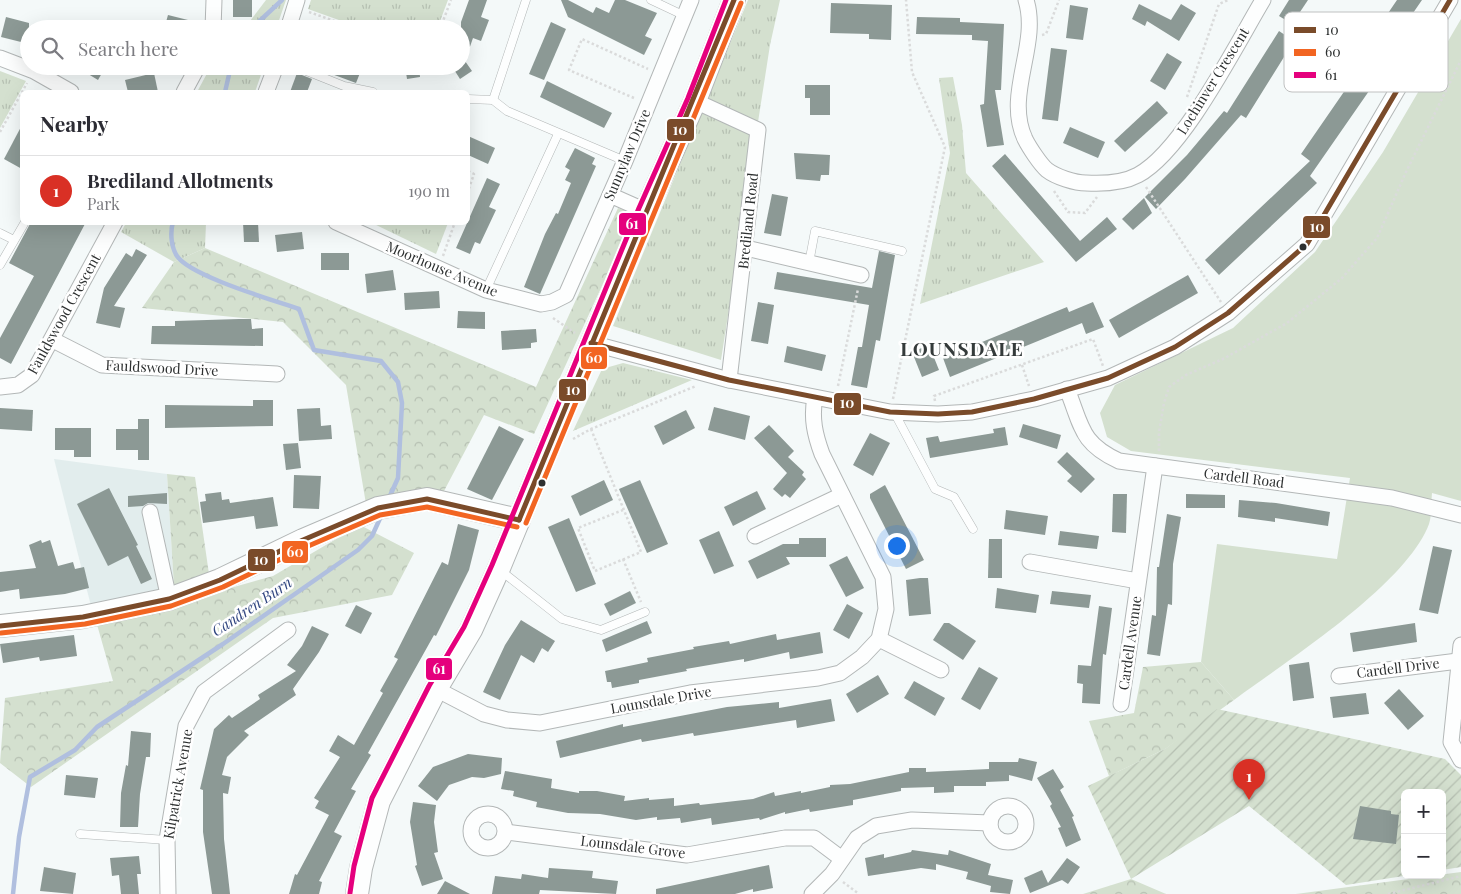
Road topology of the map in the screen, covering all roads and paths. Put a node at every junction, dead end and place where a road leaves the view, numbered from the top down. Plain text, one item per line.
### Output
1 (214, 0) edge
2 (451, 0) edge
3 (526, 0) edge
4 (651, 0) edge
5 (691, 0) edge
6 (734, 0) edge
7 (906, 0) edge
8 (1016, 0) edge
9 (1020, 0) edge
10 (1026, 0) edge
11 (1059, 0) edge
12 (1228, 0) edge
13 (1263, 0) edge
14 (1450, 0) edge
15 (296, 3) edge
16 (1443, 12) edge
17 (685, 16) junction
18 (213, 20) edge
19 (291, 20) edge
20 (336, 20) edge
21 (443, 20) edge
22 (1028, 43) junction
23 (0, 58) edge
24 (1461, 60) edge
25 (20, 66) edge
26 (32, 75) edge
27 (41, 75) edge
28 (193, 75) edge
29 (273, 75) edge
30 (312, 75) edge
31 (660, 75) junction
32 (1448, 86) edge
33 (23, 90) edge
34 (67, 90) edge
35 (185, 90) edge
36 (267, 90) edge
37 (343, 90) edge
38 (1396, 92) edge
39 (1445, 92) edge
40 (20, 96) edge
41 (470, 99) edge
42 (493, 100) junction
43 (695, 101) junction
44 (648, 105) junction
45 (1191, 120) junction
46 (0, 132) edge
47 (558, 134) junction
48 (625, 161) junction
49 (470, 172) edge
50 (1138, 175) junction
51 (470, 185) edge
52 (610, 195) junction
53 (646, 211) junction
54 (23, 225) edge
55 (113, 225) edge
56 (343, 225) edge
57 (454, 225) edge
58 (0, 233) edge
59 (14, 240) junction
60 (746, 248) junction
61 (902, 251) dead end
62 (809, 263) junction
63 (0, 264) edge
64 (438, 269) junction
65 (861, 275) joint
66 (486, 290) junction
67 (552, 302) junction
68 (1228, 313) junction
69 (53, 340) junction
70 (591, 343) junction
71 (1022, 365) junction
72 (277, 374) dead end
73 (1108, 378) junction
74 (724, 379) junction
75 (0, 387) edge
76 (1067, 389) junction
77 (816, 398) junction
78 (1034, 399) junction
79 (834, 402) junction
80 (892, 412) junction
81 (938, 414) junction
82 (591, 429) junction
83 (544, 454) junction
84 (1157, 466) junction
85 (842, 495) junction
86 (623, 510) junction
87 (150, 512) dead end
88 (1461, 515) edge
89 (519, 520) junction
90 (973, 529) dead end
91 (755, 536) dead end
92 (623, 559) junction
93 (1030, 562) dead end
94 (499, 568) junction
95 (1138, 581) junction
96 (169, 599) junction
97 (645, 612) joint
98 (0, 626) edge
99 (288, 630) dead end
100 (879, 639) junction
101 (1461, 645) edge
102 (1458, 661) junction
103 (942, 670) dead end
104 (1339, 676) dead end
105 (436, 689) junction
106 (1121, 704) dead end
107 (1461, 760) edge
108 (990, 823) dead end
109 (506, 832) dead end
110 (80, 834) dead end
111 (167, 840) junction
112 (842, 859) junction
113 (832, 874) junction
114 (1461, 876) edge
115 (168, 894) edge
116 (357, 894) edge
117 (812, 894) edge
118 (858, 894) edge
119 (1388, 894) edge

1 - 18 street
2 - 21 path
3 - 42 lane
4 - 17 lane
5 - 17 street, Sunnylaw Drive
6 - 43 street
7 - 80 path
8 - 9 street
10 - 22 street, Lochinver Crescent
11 - 22 path
12 - 45 path
13 - 45 street, Lochinver Crescent
14 - 16 street
15 - 19 street
15 - 20 path
17 - 31 street, Sunnylaw Drive
22 - 50 street, Lochinver Crescent
23 - 25 street
24 - 32 path
26 - 33 path
27 - 34 street
28 - 35 street
29 - 36 street
30 - 37 lane
31 - 44 street, Sunnylaw Drive
31 - 44 path
38 - 68 street
39 - 84 path
40 - 46 path
41 - 42 lane
42 - 47 lane
43 - 53 street
43 - 60 street, Brediland Road
44 - 48 street, Sunnylaw Drive
45 - 50 street, Lochinver Crescent
47 - 48 lane
47 - 66 lane
48 - 52 street, Sunnylaw Drive
49 - 51 path
50 - 68 path
52 - 53 street
52 - 67 street, Sunnylaw Drive
53 - 70 street
54 - 59 lane
55 - 69 street, Fauldswood Crescent
56 - 64 street, Moorhouse Avenue
57 - 64 path
58 - 59 lane
59 - 63 lane
60 - 62 street
60 - 74 street, Brediland Road
61 - 62 lane
62 - 65 street
64 - 66 street, Moorhouse Avenue
65 - 79 path
66 - 67 street, Moorhouse Avenue
67 - 70 path
68 - 73 street
69 - 72 street, Fauldswood Drive
69 - 75 street, Fauldswood Crescent
70 - 74 street
70 - 83 street
71 - 73 path
71 - 78 path
71 - 81 path
73 - 76 street
74 - 77 street
74 - 82 path
76 - 78 street
76 - 84 street, Cardell Road
77 - 79 street
77 - 85 street
78 - 81 street
79 - 80 street
80 - 81 street
80 - 90 lane
82 - 83 path
82 - 86 path
83 - 89 street
84 - 88 street, Cardell Road
84 - 95 street, Cardell Avenue
85 - 91 street
85 - 100 street
86 - 92 path
86 - 92 path
87 - 96 street
89 - 94 street
89 - 96 street
92 - 97 path
93 - 95 street, Cardell Avenue
94 - 97 lane
94 - 105 street
95 - 106 street, Cardell Avenue
96 - 98 street
99 - 111 street, Kilpatrick Avenue
100 - 103 street
100 - 105 street, Lounsdale Drive
101 - 102 street, Cardell Drive
102 - 104 street, Cardell Drive
102 - 107 street, Cardell Drive
105 - 116 street
108 - 112 street
109 - 112 street, Lounsdale Grove
110 - 111 lane
111 - 115 street, Kilpatrick Avenue
112 - 113 street
113 - 117 street
113 - 118 path
114 - 119 path

